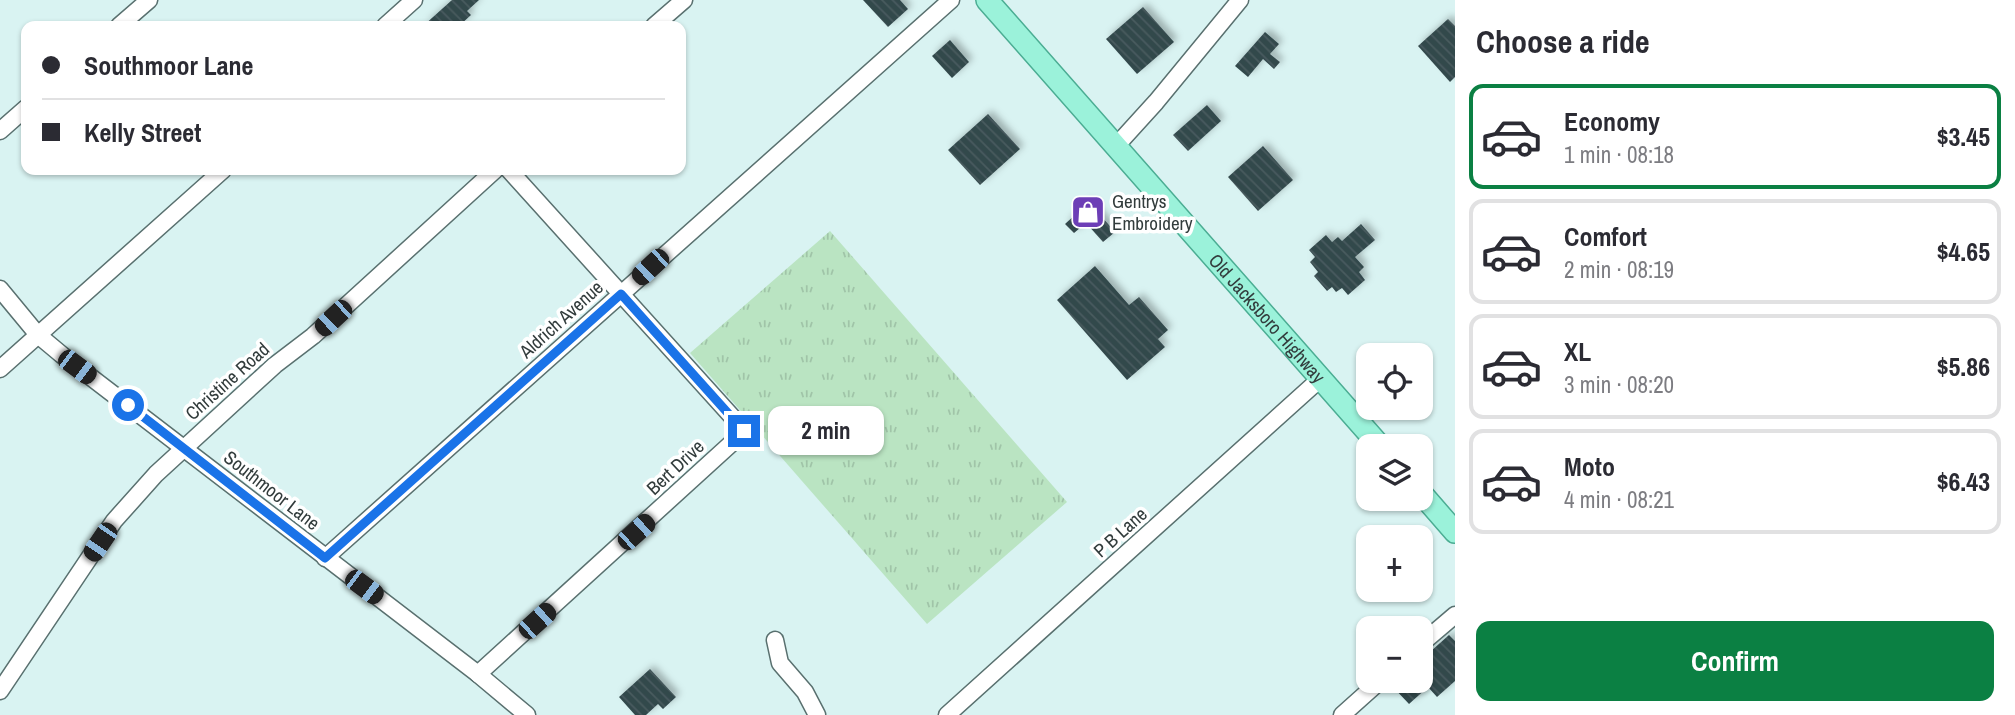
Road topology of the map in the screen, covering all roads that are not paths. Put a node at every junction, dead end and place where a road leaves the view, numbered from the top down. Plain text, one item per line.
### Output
1 (149, 0) edge
2 (414, 0) edge
3 (684, 0) edge
4 (951, 0) edge
5 (987, 0) edge
6 (1240, 0) edge
7 (125, 21) edge
8 (391, 21) edge
9 (660, 21) edge
10 (21, 112) edge
11 (0, 131) edge
12 (1116, 146) junction
13 (217, 175) edge
14 (490, 175) edge
15 (514, 175) edge
16 (0, 289) edge
17 (621, 294) junction
18 (38, 335) junction
19 (0, 369) edge
20 (1320, 379) junction
21 (1369, 434) edge
22 (184, 448) junction
23 (1433, 507) edge
24 (1455, 532) edge
25 (325, 558) junction
26 (1455, 615) edge
27 (1433, 634) edge
28 (775, 640) dead end
29 (478, 674) junction
30 (0, 691) edge
31 (1367, 693) edge
32 (527, 715) edge
33 (817, 715) edge
34 (947, 715) edge
35 (1342, 715) edge

1 - 7 street
2 - 8 street
3 - 9 street
4 - 17 street, Aldrich Avenue
5 - 12 main road, Old Jacksboro Highway
6 - 12 street
10 - 11 street
12 - 20 main road, Old Jacksboro Highway
13 - 18 street
14 - 22 street, Christine Road
15 - 17 street
16 - 18 street, Southmoor Lane
17 - 25 street, Aldrich Avenue
17 - 29 street, Bert Drive
18 - 19 street
18 - 22 street, Southmoor Lane
20 - 21 main road, Old Jacksboro Highway
20 - 34 street, P B Lane
22 - 25 street, Southmoor Lane
22 - 30 street, Christine Road
23 - 24 main road
25 - 29 street, Southmoor Lane
26 - 27 street
28 - 33 street
29 - 32 street, Southmoor Lane
31 - 35 street

